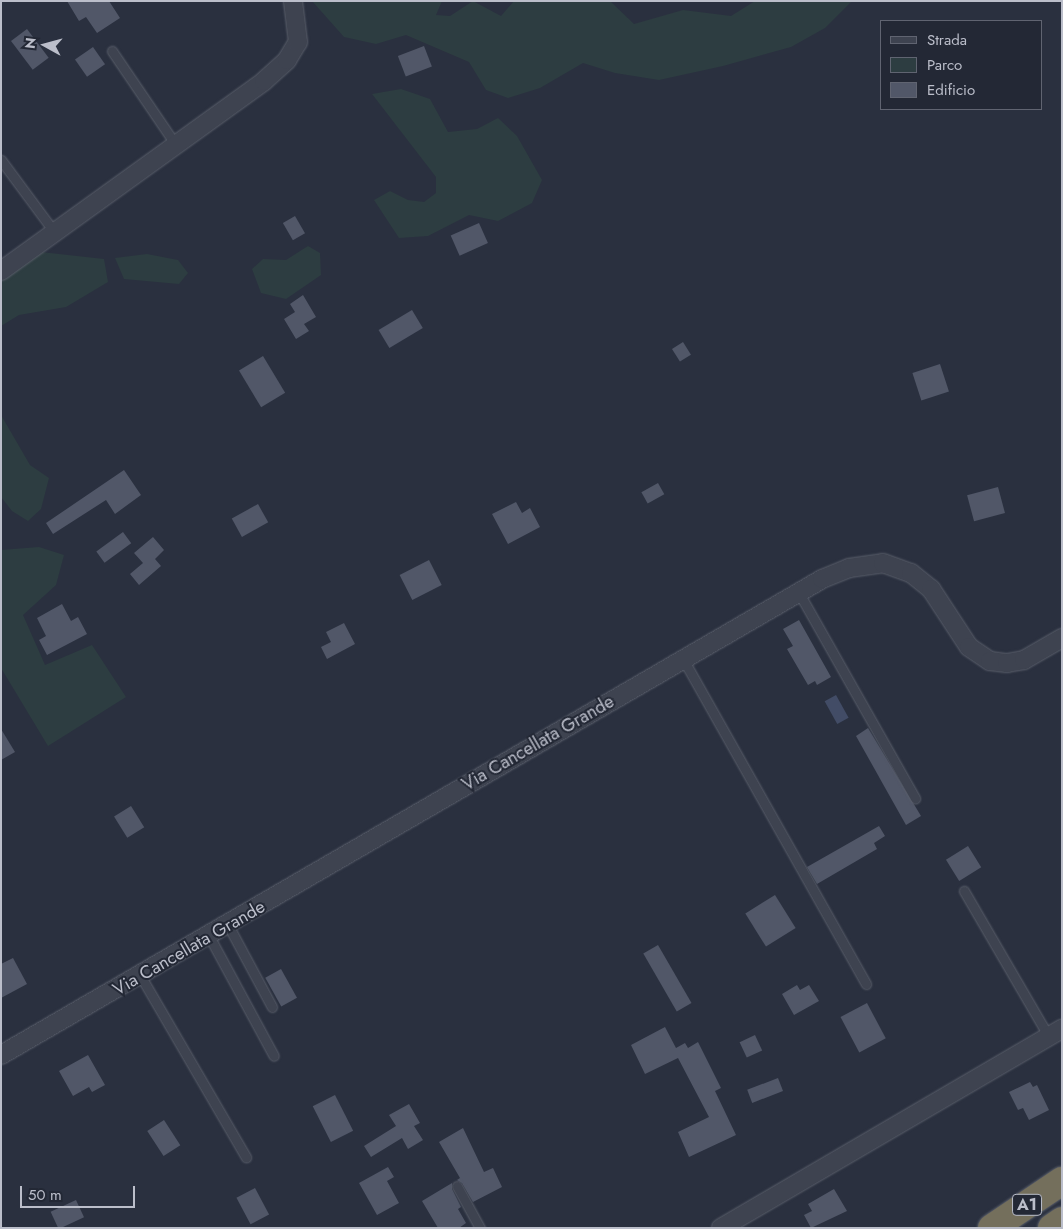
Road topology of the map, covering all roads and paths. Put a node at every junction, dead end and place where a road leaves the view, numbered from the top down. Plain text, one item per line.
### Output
1 (293, 1) edge
2 (112, 51) dead end
3 (176, 145) junction
4 (1, 160) edge
5 (56, 233) junction
6 (1, 272) edge
7 (799, 593) junction
8 (1062, 638) edge
9 (683, 659) junction
10 (915, 798) dead end
11 (964, 891) dead end
12 (228, 925) junction
13 (209, 936) junction
14 (140, 976) junction
15 (866, 984) dead end
16 (272, 1007) dead end
17 (1055, 1033) edge
18 (1, 1055) edge
19 (274, 1056) dead end
20 (246, 1157) dead end
21 (1062, 1181) edge
22 (457, 1186) dead end
23 (1062, 1221) edge
24 (480, 1228) edge
25 (721, 1228) edge
26 (992, 1228) edge
27 (1052, 1228) edge

1 - 3 street
2 - 3 lane
3 - 5 street
4 - 5 lane
5 - 6 street
7 - 8 street, Via Cancellata Grande
7 - 9 street, Via Cancellata Grande
7 - 10 lane
9 - 12 street, Via Cancellata Grande
9 - 15 lane
11 - 17 lane
12 - 13 street, Via Cancellata Grande
12 - 16 lane
13 - 14 street, Via Cancellata Grande
13 - 19 lane
14 - 18 street, Via Cancellata Grande
14 - 20 lane
17 - 25 street
21 - 26 highway, A1
22 - 24 lane
23 - 27 highway, A1

